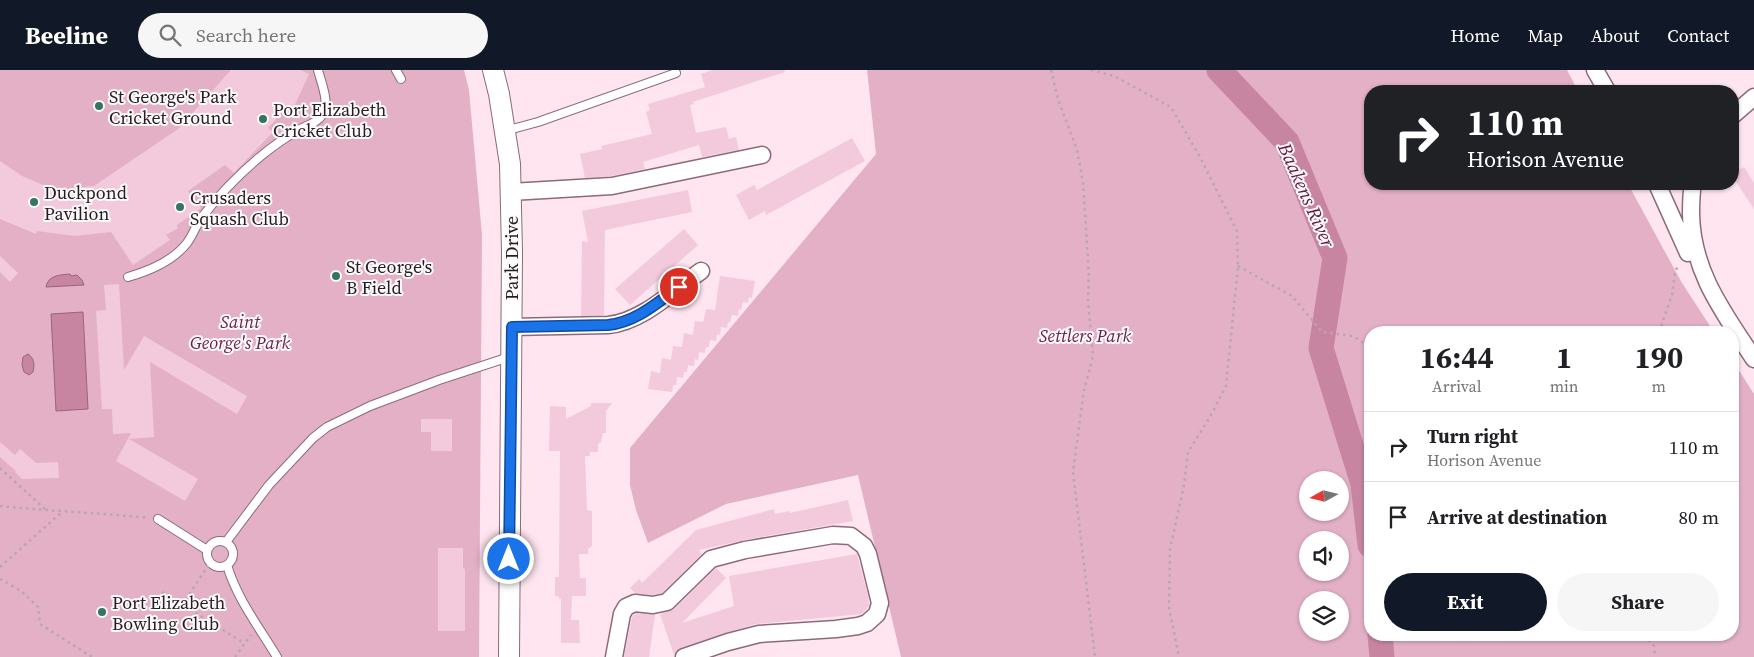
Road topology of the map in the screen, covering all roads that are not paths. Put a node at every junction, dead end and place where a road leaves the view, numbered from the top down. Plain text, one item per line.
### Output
1 (318, 70) edge
2 (396, 70) edge
3 (493, 70) edge
4 (1595, 70) edge
5 (676, 73) dead end
6 (401, 79) dead end
7 (1604, 85) edge
8 (1754, 97) edge
9 (1739, 110) edge
10 (505, 131) junction
11 (762, 155) dead end
12 (1660, 190) edge
13 (1693, 190) edge
14 (511, 192) junction
15 (1695, 247) junction
16 (701, 271) dead end
17 (128, 277) dead end
18 (1733, 326) edge
19 (512, 327) junction
20 (1739, 335) edge
21 (511, 357) junction
22 (1754, 359) edge
23 (158, 520) road end
24 (226, 542) junction
25 (208, 550) junction
26 (227, 565) junction
27 (277, 657) edge
28 (509, 657) edge
29 (614, 657) edge
30 (684, 657) edge

1 - 17 lane
2 - 6 lane
3 - 10 street, Park Drive
4 - 7 street
5 - 10 lane
8 - 9 street
10 - 14 street, Park Drive
11 - 14 street
12 - 15 street
13 - 15 street
14 - 19 street, Park Drive
15 - 18 street
16 - 19 street
19 - 21 street, Park Drive
20 - 22 street
21 - 24 lane
21 - 28 street, Park Drive
23 - 25 lane
24 - 25 lane
24 - 26 lane
25 - 26 lane
26 - 27 lane
29 - 30 street

